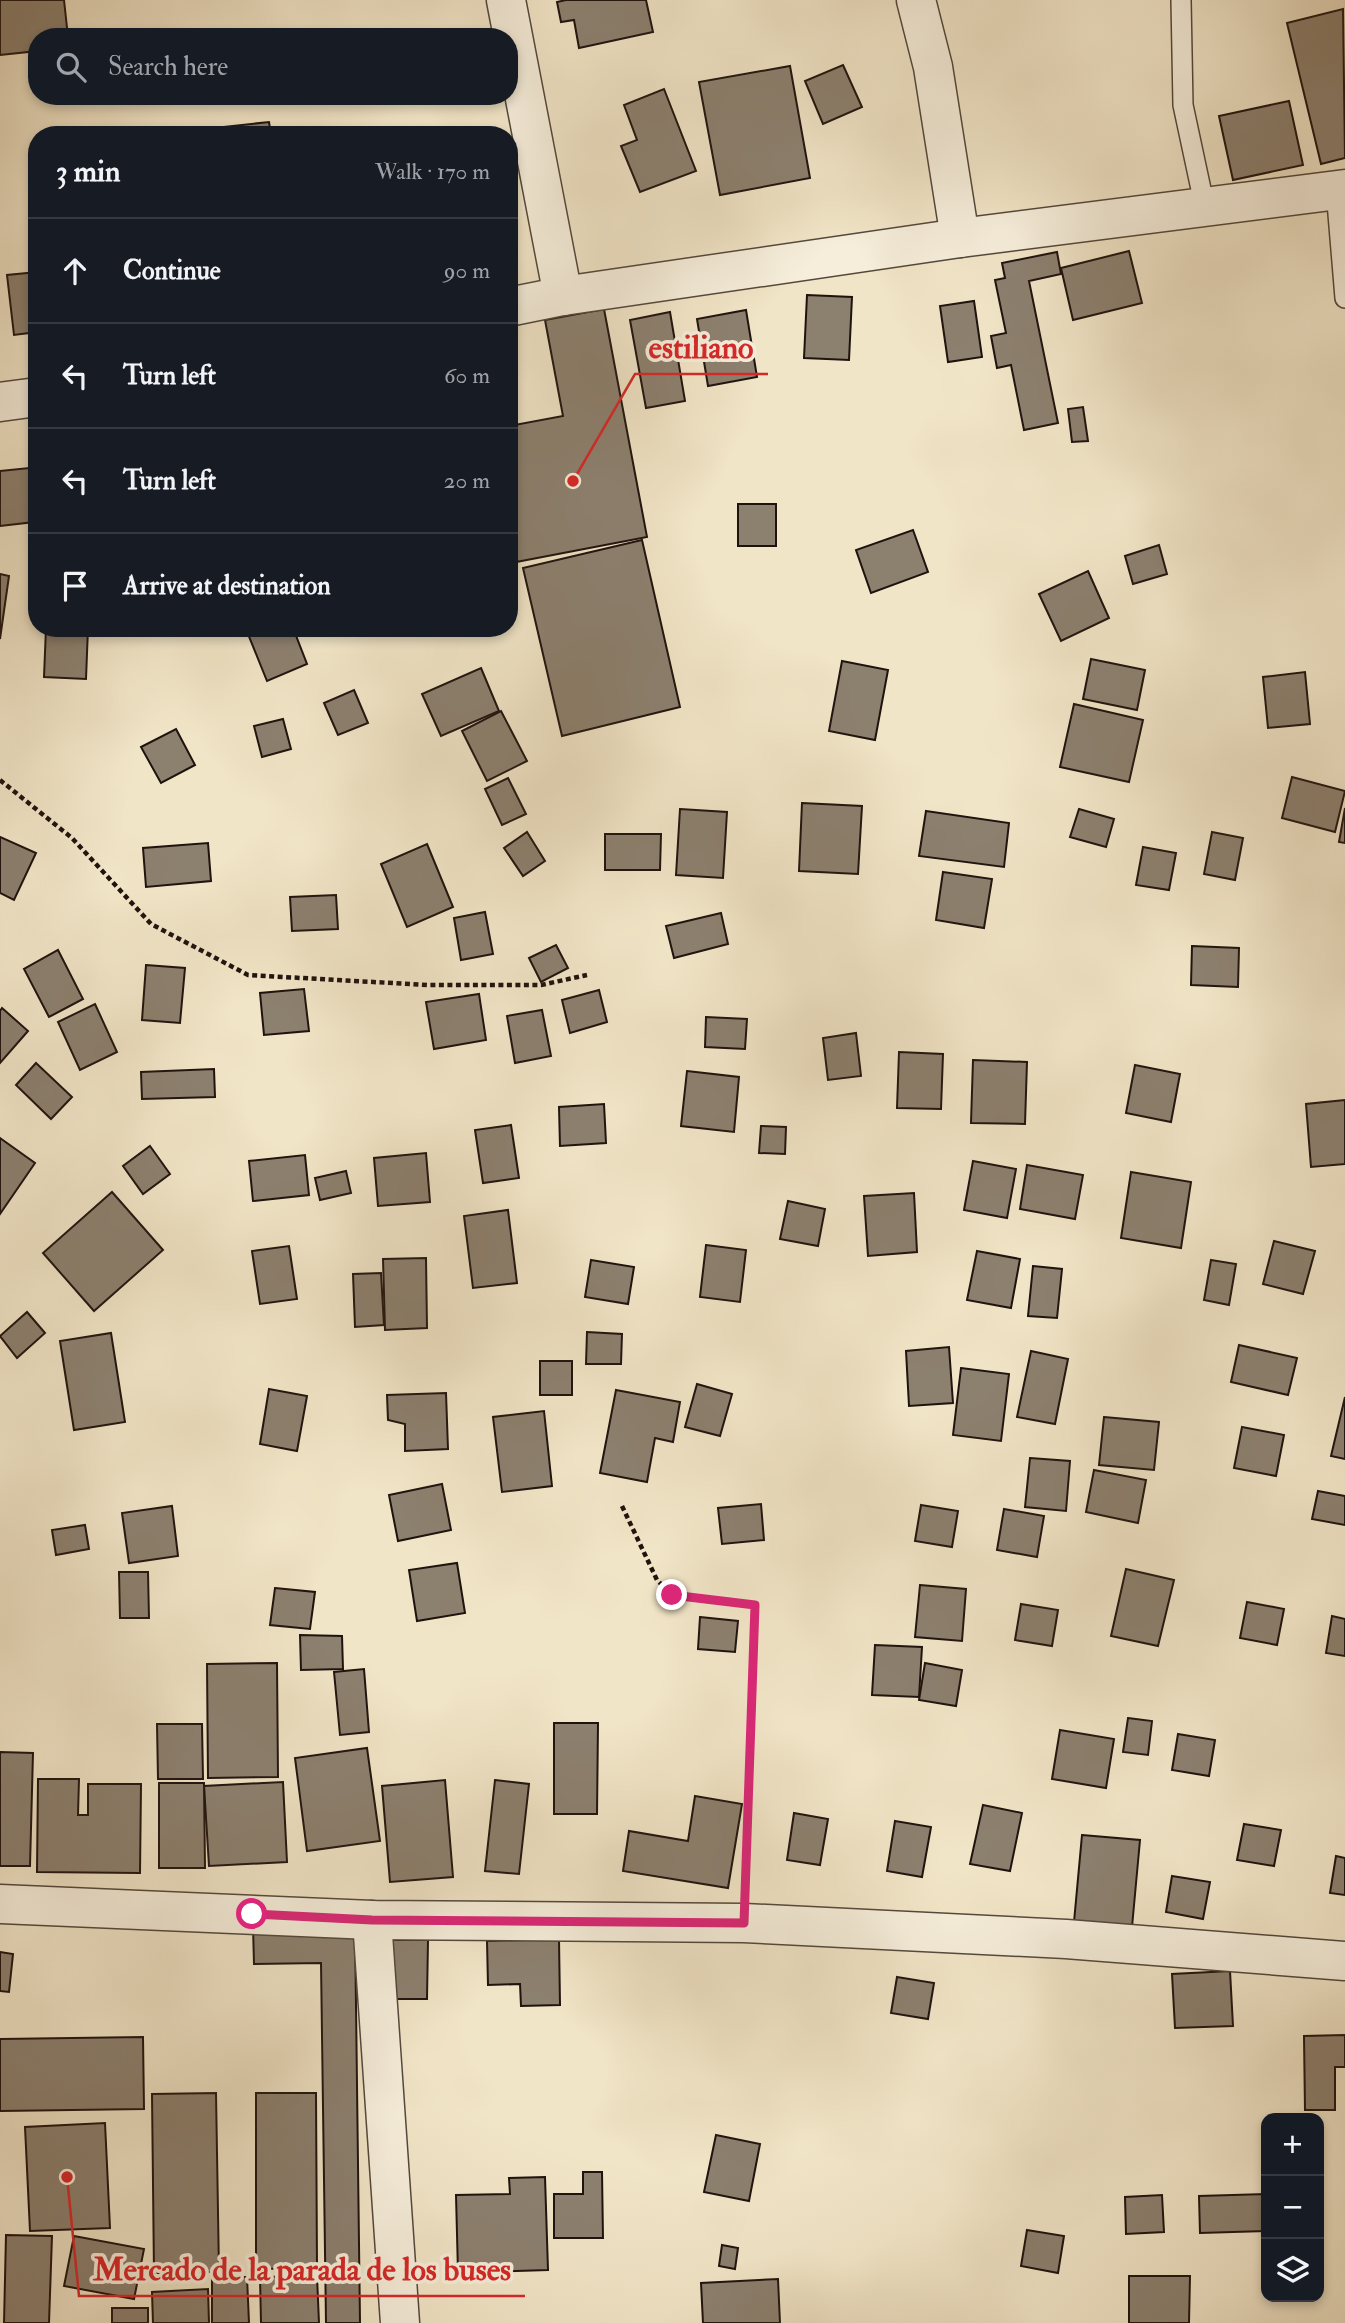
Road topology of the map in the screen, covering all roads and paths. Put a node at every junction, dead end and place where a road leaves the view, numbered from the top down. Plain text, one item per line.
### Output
1 (506, 0) edge
2 (916, 0) edge
3 (1181, 0) edge
4 (511, 28) edge
5 (518, 62) edge
6 (1340, 190) edge
7 (1205, 208) junction
8 (960, 238) junction
9 (563, 296) junction
10 (1345, 298) edge
11 (518, 305) edge
12 (28, 398) edge
13 (0, 402) edge
14 (0, 780) edge
15 (587, 975) dead end
16 (622, 1506) dead end
17 (0, 1904) edge
18 (372, 1920) junction
19 (744, 1923) junction
20 (1345, 1961) edge
21 (400, 2323) edge

1 - 4 street
2 - 8 street
3 - 7 lane
5 - 9 street
6 - 7 street
6 - 10 lane
7 - 8 street
8 - 9 street
9 - 11 street
12 - 13 street
14 - 15 path
16 - 19 path
17 - 18 street
18 - 19 street
18 - 21 street
19 - 20 street

